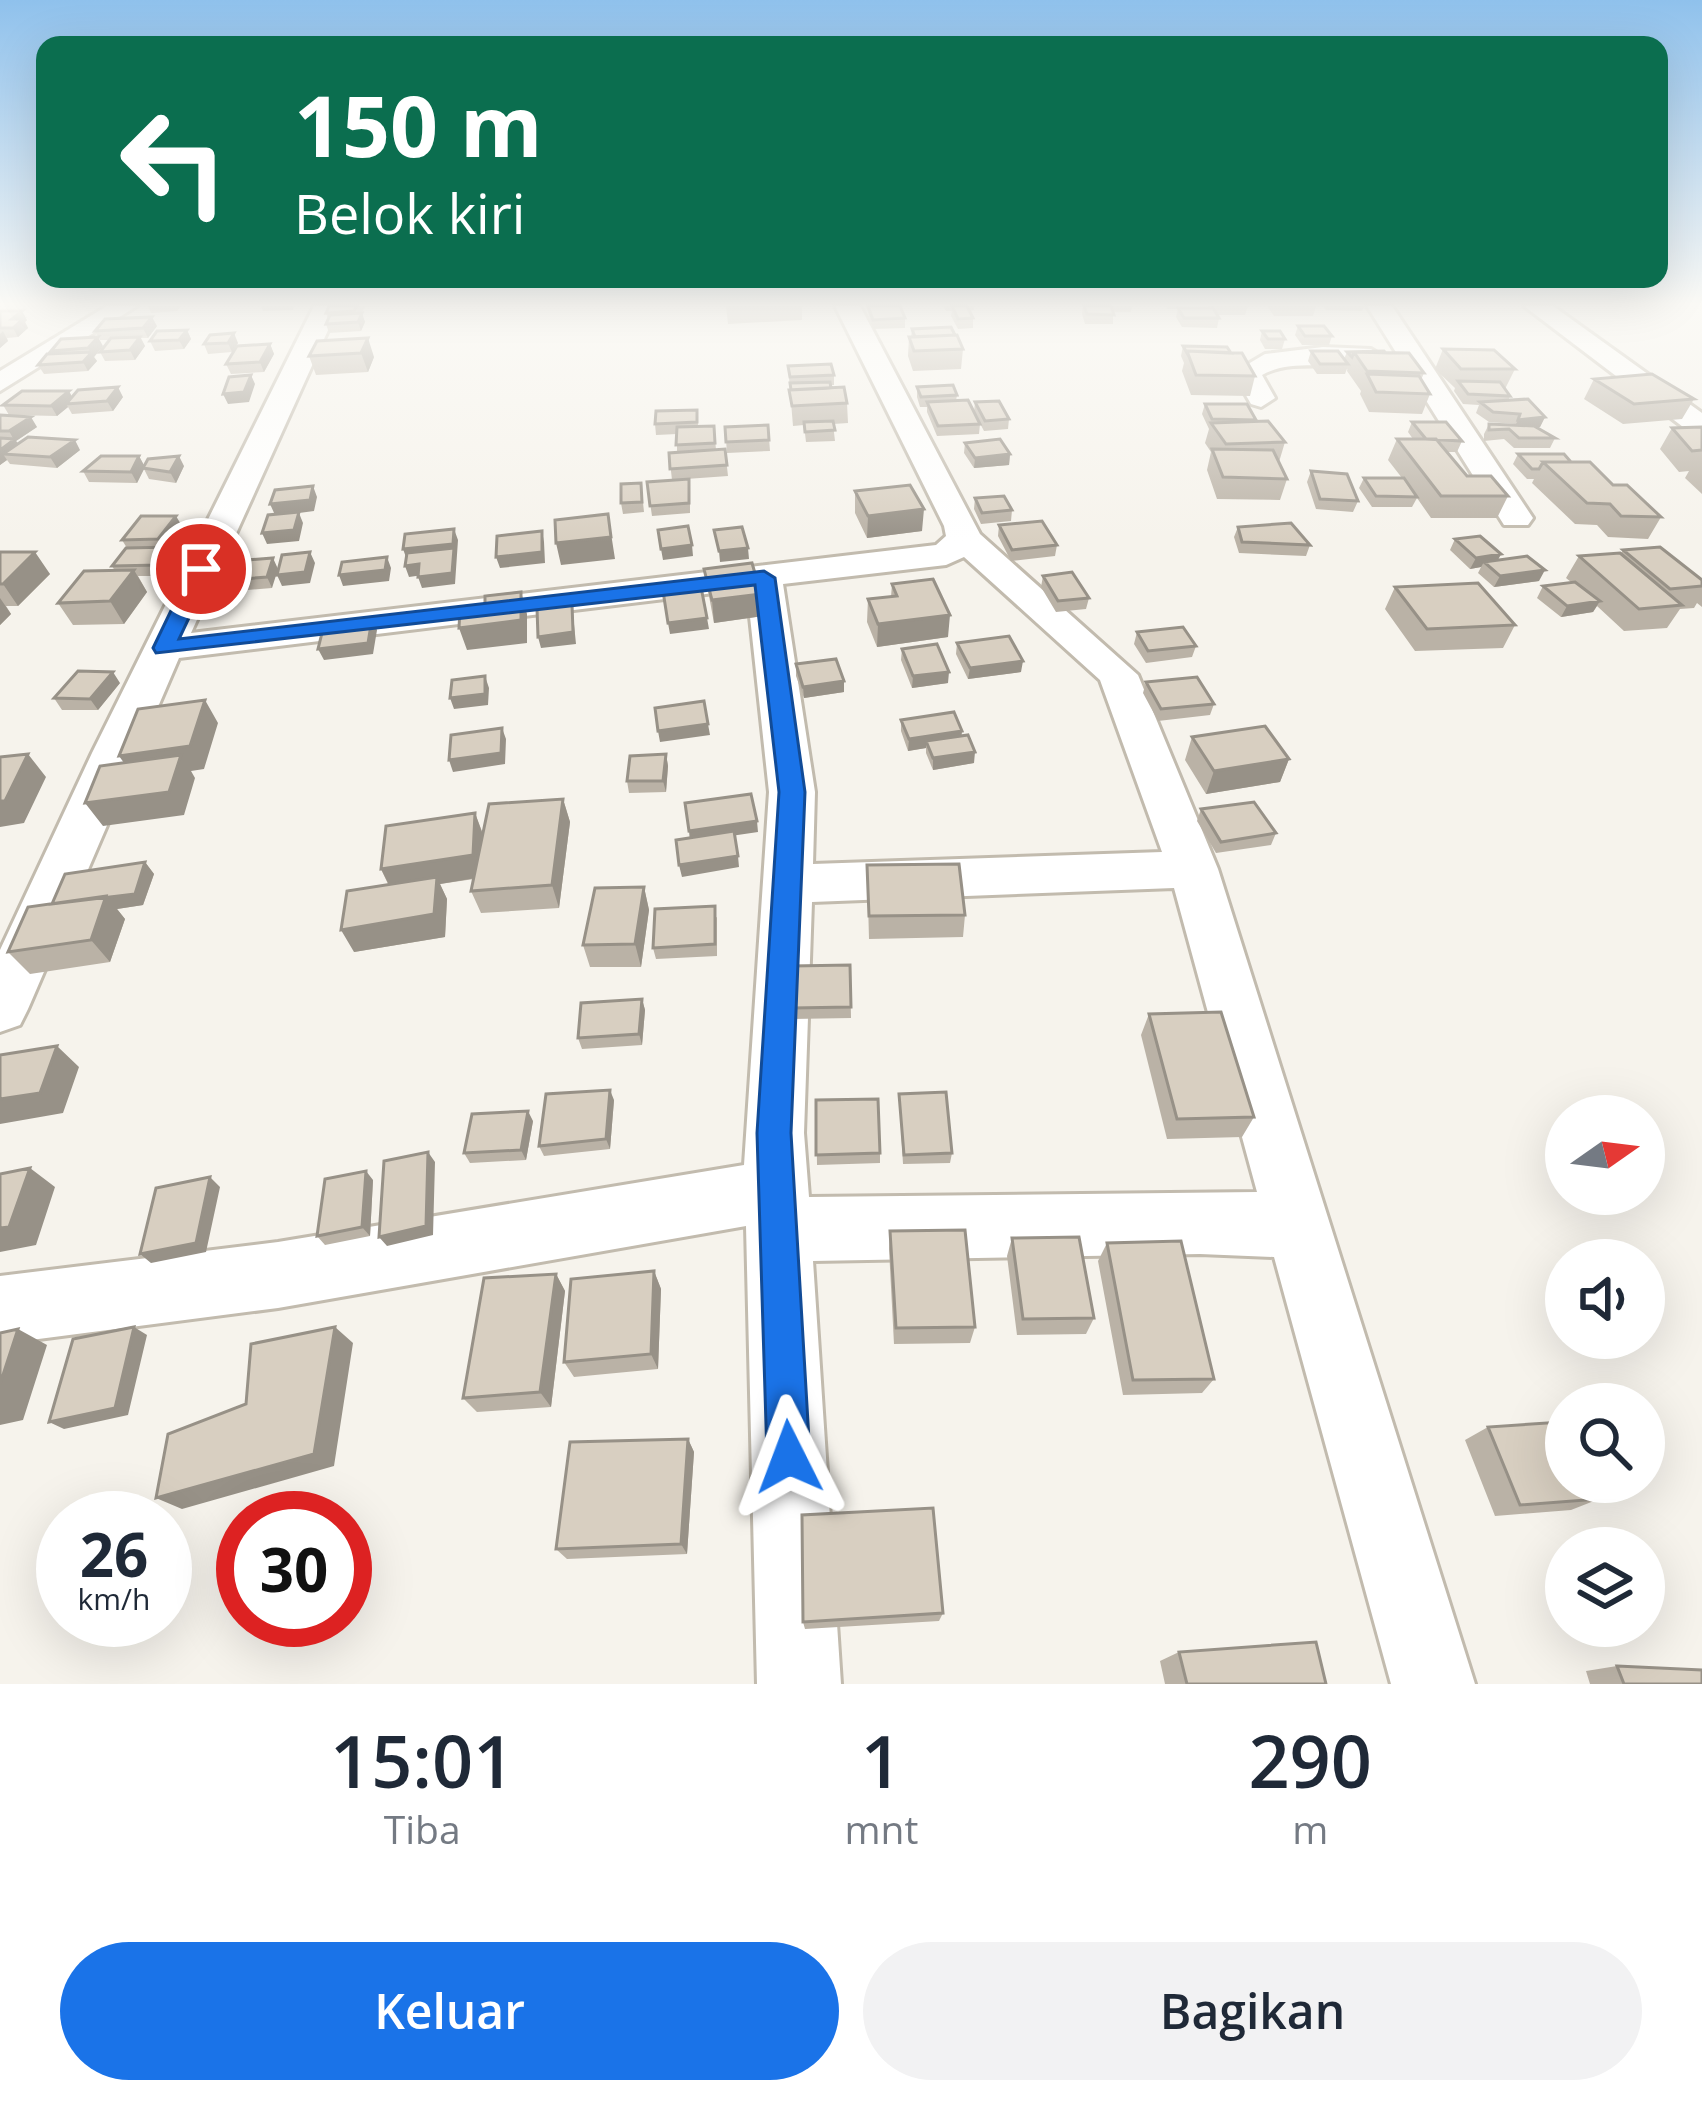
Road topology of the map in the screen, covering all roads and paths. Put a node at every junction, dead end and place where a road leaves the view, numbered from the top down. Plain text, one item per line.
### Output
1 (290, 385) edge
2 (887, 385) edge
3 (1253, 385) edge
4 (1430, 385) edge
5 (1642, 385) edge
6 (1261, 398) dead end
7 (1702, 428) edge
8 (1516, 518) dead end
9 (964, 538) junction
10 (764, 578) junction
11 (164, 648) junction
12 (1193, 868) junction
13 (787, 884) junction
14 (0, 1009) edge
15 (778, 1210) junction
16 (1298, 1226) junction
17 (0, 1310) edge
18 (799, 1684) edge
19 (1433, 1684) edge

1 - 11 street
2 - 9 street
3 - 6 street
4 - 8 street
5 - 7 street
9 - 10 street
9 - 12 street
10 - 11 street
10 - 13 street
11 - 14 street
12 - 13 street
12 - 16 street
13 - 15 street
15 - 16 street
15 - 17 street
15 - 18 street
16 - 19 street

